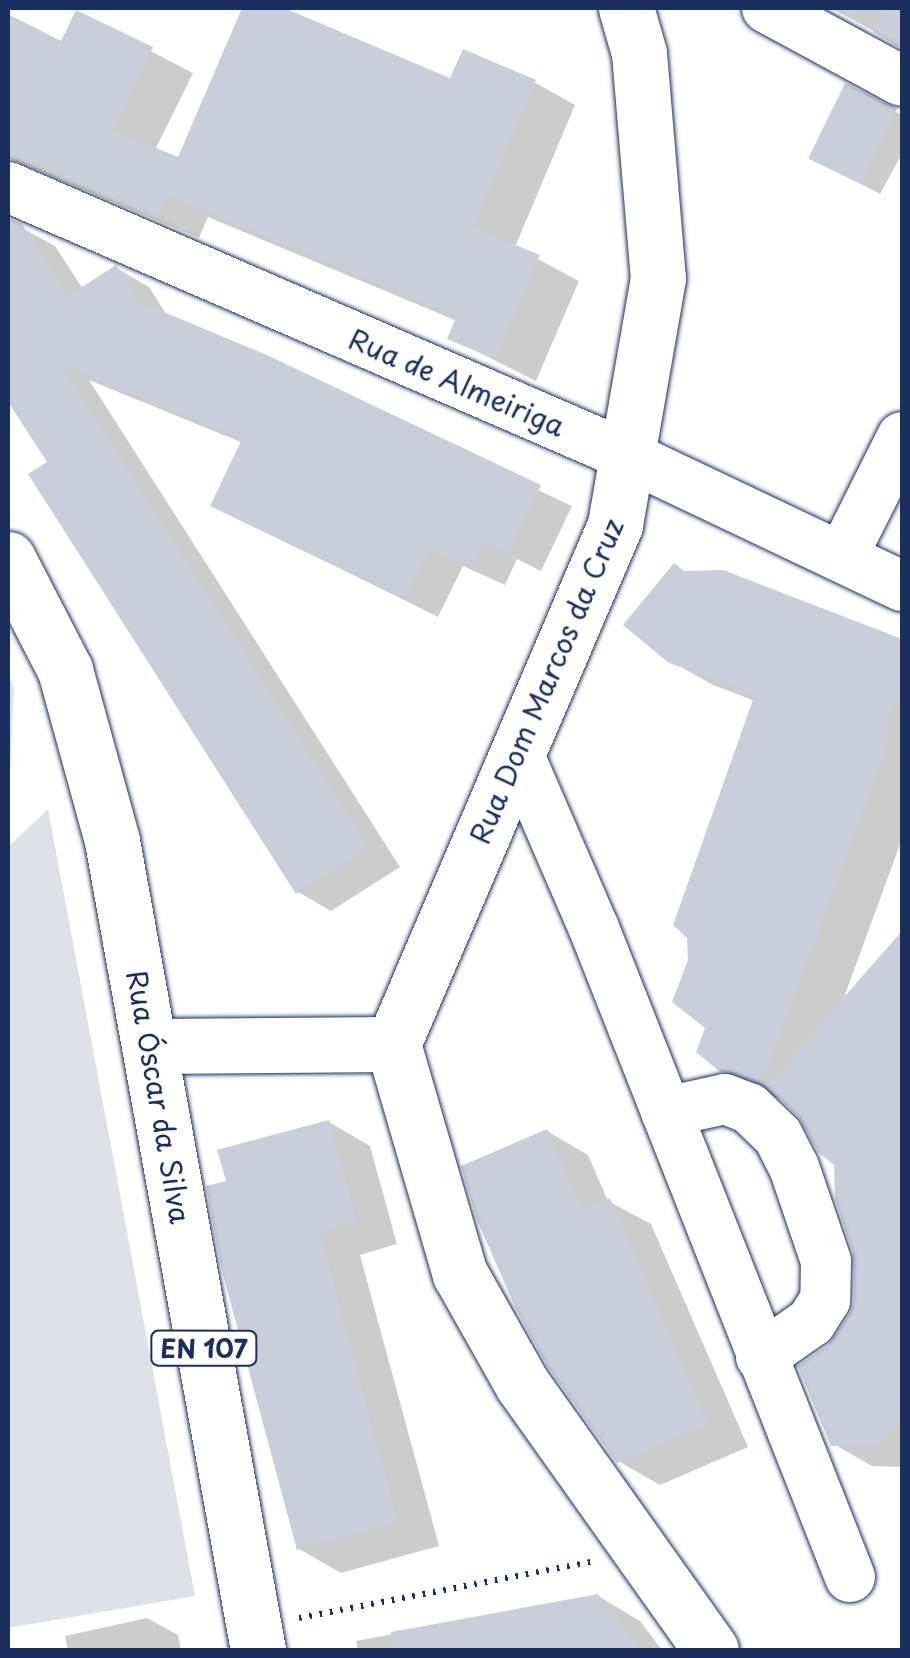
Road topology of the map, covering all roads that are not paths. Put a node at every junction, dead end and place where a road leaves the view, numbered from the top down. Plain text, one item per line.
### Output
1 (626, 8) edge
2 (768, 8) edge
3 (902, 81) edge
4 (8, 187) edge
5 (902, 437) edge
6 (628, 456) junction
7 (842, 557) junction
8 (8, 559) edge
9 (902, 586) edge
10 (518, 752) junction
11 (392, 1044) junction
12 (151, 1046) junction
13 (666, 1112) junction
14 (761, 1357) junction
15 (850, 1577) dead end
16 (256, 1639) edge
17 (712, 1650) edge

1 - 6 street, Rua Dom Marcos da Cruz
2 - 3 street
4 - 6 street, Rua de Almeiriga
5 - 7 street
6 - 7 street, Rua de Almeiriga
6 - 10 street, Rua Dom Marcos da Cruz
7 - 9 street, Rua de Almeiriga
8 - 12 street, Rua Óscar da Silva / EN 107
10 - 11 street, Rua Dom Marcos da Cruz
10 - 13 street
11 - 12 street
11 - 17 street
12 - 16 street, Rua Óscar da Silva / EN 107
13 - 14 street
13 - 14 street
14 - 15 street

